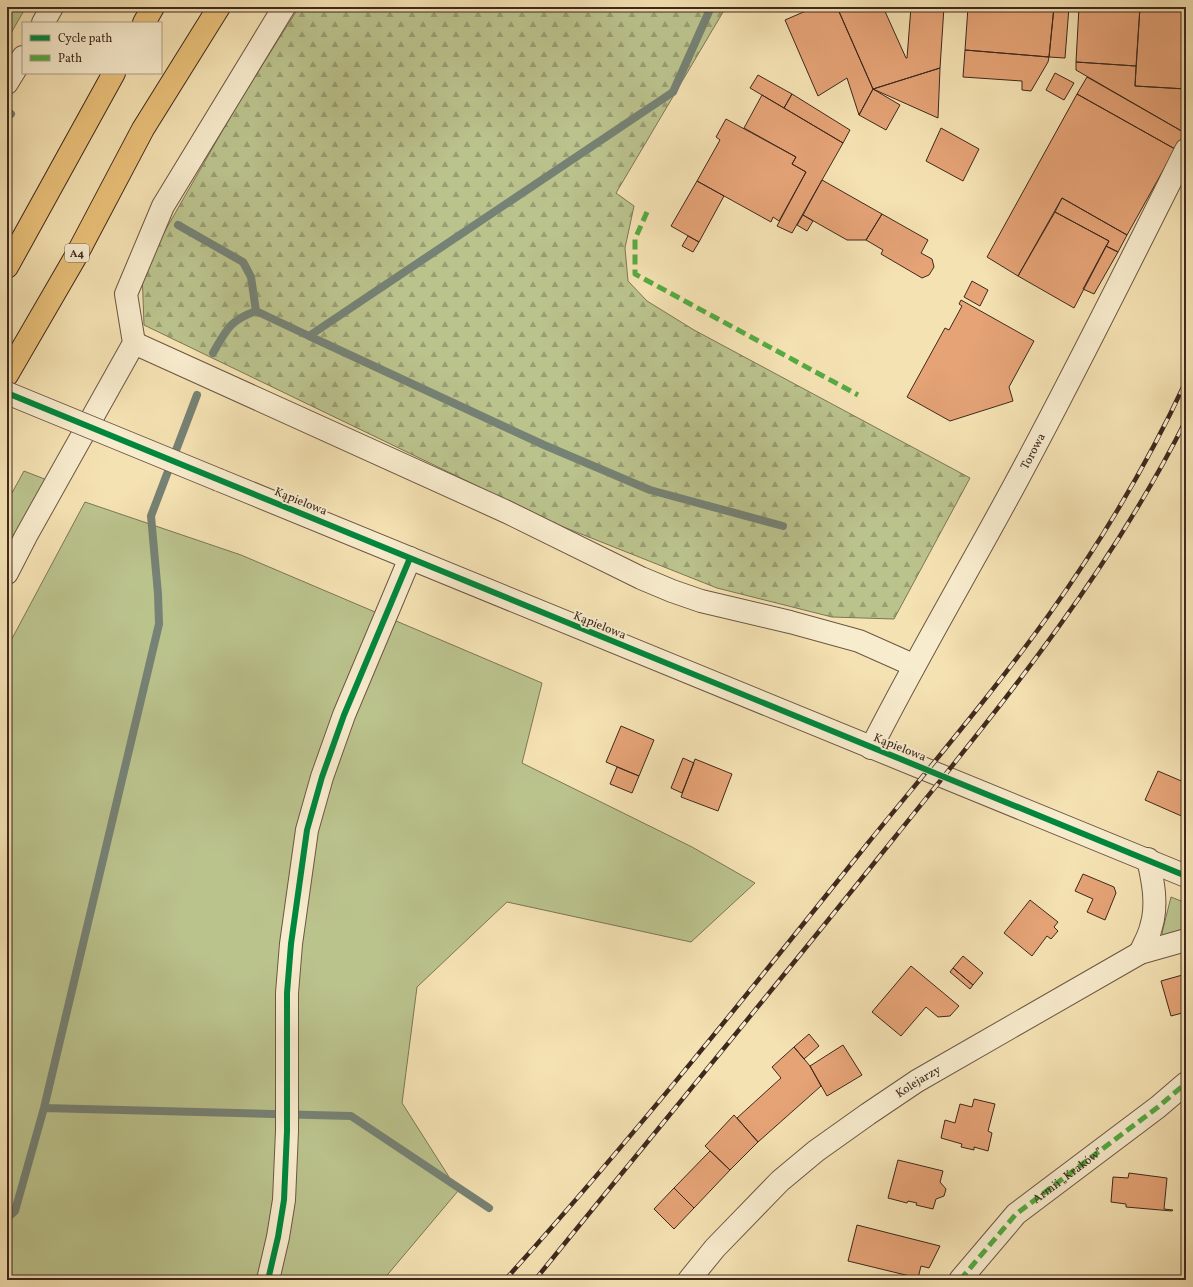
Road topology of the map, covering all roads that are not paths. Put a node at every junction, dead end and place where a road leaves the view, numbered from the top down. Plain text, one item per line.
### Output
1 (52, 7) edge
2 (154, 7) edge
3 (219, 7) edge
4 (284, 7) edge
5 (44, 22) edge
6 (145, 22) edge
7 (22, 58) edge
8 (113, 74) edge
9 (7, 83) edge
10 (1186, 150) edge
11 (7, 267) edge
12 (134, 343) junction
13 (7, 375) edge
14 (7, 393) edge
15 (410, 558) junction
16 (7, 573) edge
17 (913, 665) junction
18 (871, 748) junction
19 (1148, 859) junction
20 (1186, 876) edge
21 (1186, 940) edge
22 (1140, 953) junction
23 (1186, 1083) edge
24 (268, 1280) edge
25 (689, 1280) edge
26 (960, 1280) edge

1 - 5 street
2 - 6 highway
3 - 13 highway, A4
4 - 12 street
7 - 9 street
8 - 11 highway
10 - 17 street, Torowa
12 - 16 street
12 - 17 street
14 - 15 street, Kąpielowa, bridge
15 - 18 street, Kąpielowa
15 - 24 street
17 - 18 street, Torowa
18 - 19 street, Kąpielowa
19 - 20 street, Kąpielowa
19 - 22 street
21 - 22 street, Kolejarzy
22 - 25 street, Kolejarzy
23 - 26 street, Armii „Kraków”

